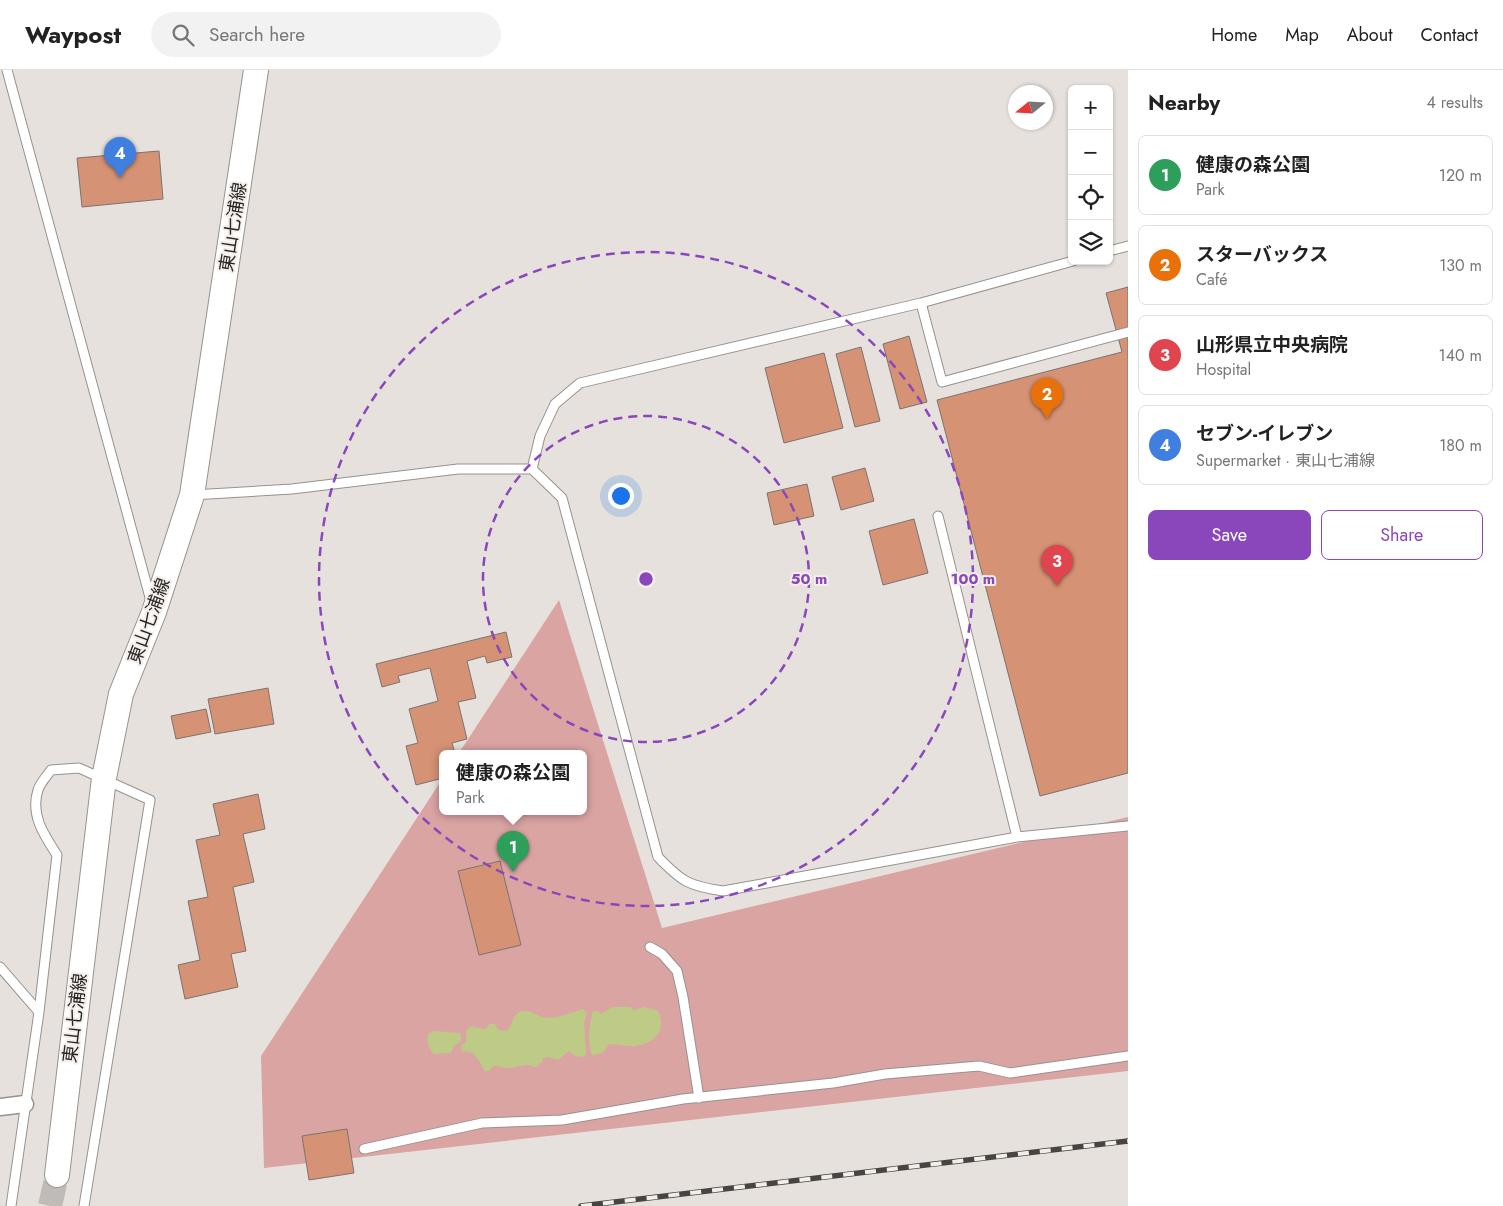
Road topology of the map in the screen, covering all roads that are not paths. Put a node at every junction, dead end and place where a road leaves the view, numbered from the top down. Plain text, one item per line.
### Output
1 (7, 70) edge
2 (256, 70) edge
3 (1128, 246) edge
4 (1113, 250) edge
5 (1068, 262) edge
6 (921, 303) junction
7 (1128, 332) edge
8 (532, 470) junction
9 (192, 495) junction
10 (938, 516) dead end
11 (154, 612) junction
12 (104, 778) junction
13 (1128, 826) edge
14 (1017, 837) junction
15 (650, 947) dead end
16 (0, 967) edge
17 (39, 1012) junction
18 (1128, 1056) edge
19 (699, 1098) junction
20 (25, 1104) junction
21 (0, 1107) edge
22 (364, 1149) dead end
23 (56, 1175) tunnel mouth
24 (11, 1206) edge
25 (84, 1206) edge

1 - 11 lane
2 - 9 main road, 東山七浦線
3 - 4 lane
5 - 6 lane
6 - 7 lane
6 - 8 lane
8 - 9 lane
8 - 14 lane
9 - 11 main road, 東山七浦線
10 - 14 lane
11 - 12 main road, 東山七浦線
12 - 17 lane
12 - 23 main road, 東山七浦線
12 - 25 lane
13 - 14 lane
15 - 19 lane
16 - 17 lane
17 - 20 lane
18 - 19 lane
19 - 22 lane
20 - 21 street
20 - 24 lane

